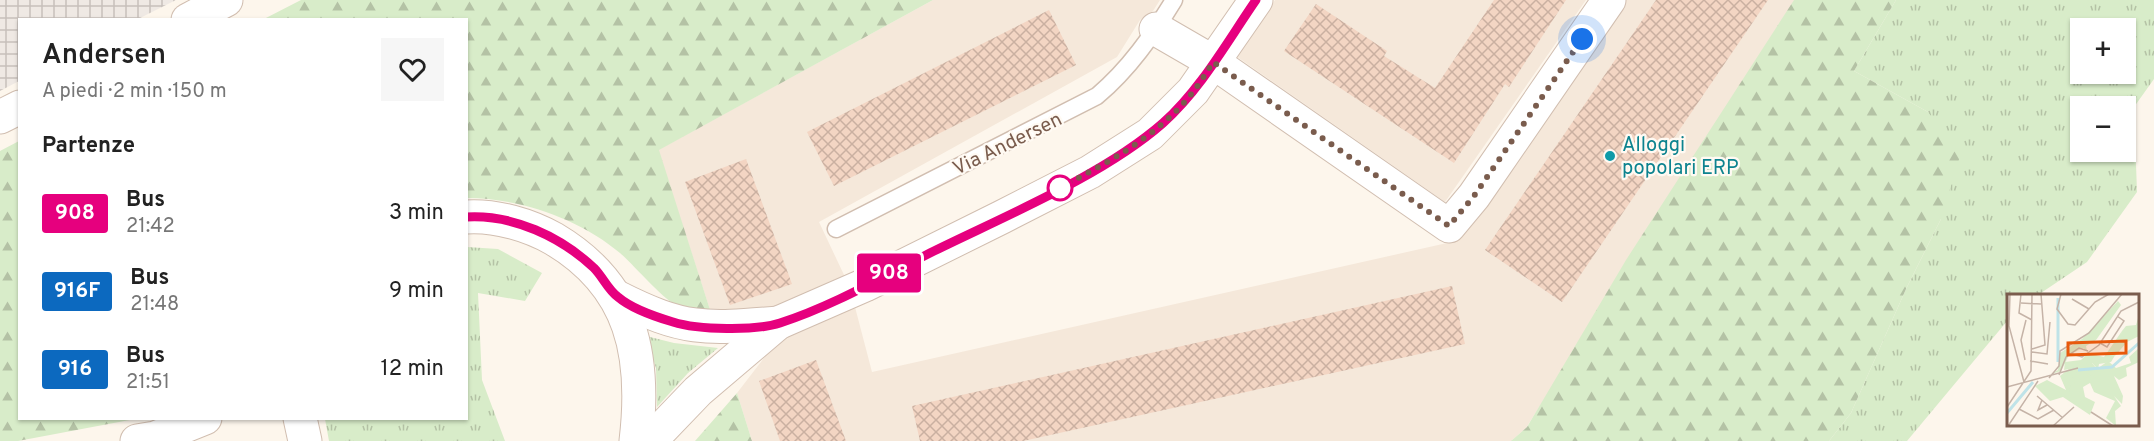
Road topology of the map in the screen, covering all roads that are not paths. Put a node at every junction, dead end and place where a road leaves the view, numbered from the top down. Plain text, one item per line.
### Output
1 (226, 0) edge
2 (1174, 0) edge
3 (1256, 0) edge
4 (1609, 0) edge
5 (192, 18) edge
6 (1156, 29) junction
7 (1213, 62) junction
8 (18, 108) edge
9 (0, 117) edge
10 (468, 217) edge
11 (836, 229) dead end
12 (617, 297) junction
13 (778, 324) junction
14 (201, 420) edge
15 (300, 420) edge
16 (159, 440) edge
17 (305, 441) edge
18 (636, 441) edge
19 (650, 441) edge

1 - 5 street
2 - 6 lane, Via Andersen
3 - 7 street
4 - 7 street
6 - 7 street
6 - 11 lane, Via Andersen
7 - 13 street
8 - 9 street
10 - 12 street
12 - 13 street
12 - 18 street
13 - 19 street
14 - 16 street
15 - 17 street

